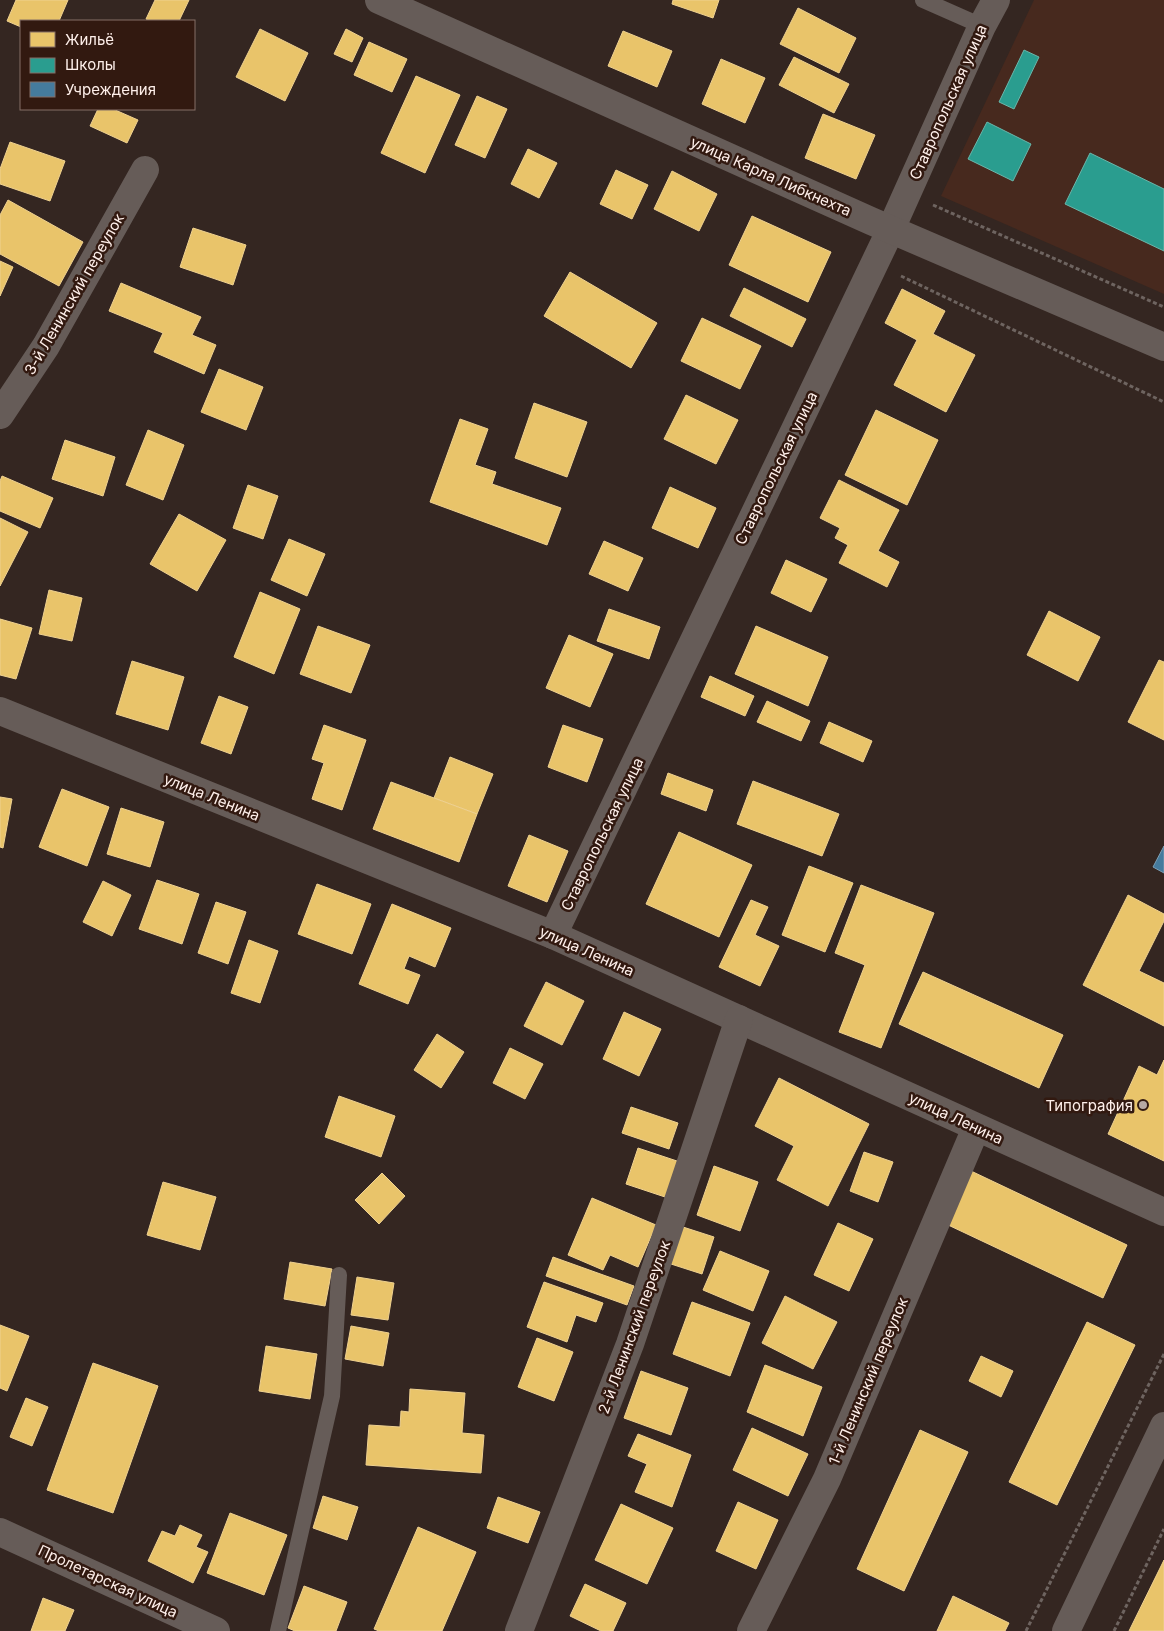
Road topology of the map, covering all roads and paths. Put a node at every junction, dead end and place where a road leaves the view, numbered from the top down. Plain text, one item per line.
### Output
1 (379, 0) edge
2 (923, 0) edge
3 (996, 0) edge
4 (982, 26) junction
5 (145, 170) dead end
6 (907, 194) junction
7 (891, 230) junction
8 (875, 263) junction
9 (1164, 307) edge
10 (1164, 347) edge
11 (1164, 402) edge
12 (0, 416) edge
13 (0, 711) edge
14 (553, 935) junction
15 (739, 1019) junction
16 (976, 1128) junction
17 (1164, 1212) edge
18 (339, 1275) dead end
19 (1164, 1354) edge
20 (1164, 1426) edge
21 (1164, 1529) edge
22 (0, 1532) edge
23 (216, 1631) edge
24 (278, 1631) edge
25 (519, 1631) edge
26 (751, 1631) edge
27 (1026, 1631) edge
28 (1066, 1631) edge
29 (1114, 1631) edge

1 - 7 street, улица Карла Либкнехта
2 - 4 lane
3 - 4 street, Ставропольская улица
4 - 6 street, Ставропольская улица
5 - 12 street, 3-й Ленинский переулок
6 - 7 street, Ставропольская улица
6 - 9 path
7 - 8 street, Ставропольская улица
7 - 10 street, улица Карла Либкнехта
8 - 11 path
8 - 14 street, Ставропольская улица
13 - 14 street, улица Ленина
14 - 15 street, улица Ленина
15 - 16 street, улица Ленина
15 - 25 street, 2-й Ленинский переулок
16 - 17 street, улица Ленина
16 - 26 street, 1-й Ленинский переулок
18 - 24 lane
19 - 27 path
20 - 28 street
21 - 29 path
22 - 23 street, Пролетарская улица

